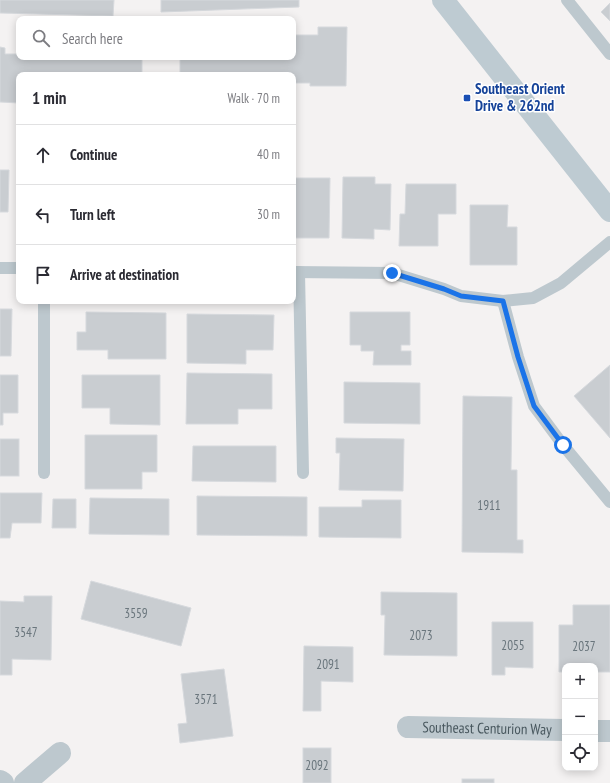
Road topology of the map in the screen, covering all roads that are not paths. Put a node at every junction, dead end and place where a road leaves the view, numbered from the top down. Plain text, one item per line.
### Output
1 (443, 0) edge
2 (568, 0) edge
3 (610, 54) edge
4 (610, 211) edge
5 (610, 242) edge
6 (0, 268) edge
7 (16, 268) edge
8 (296, 272) edge
9 (503, 301) junction
10 (44, 304) edge
11 (44, 473) dead end
12 (303, 473) dead end
13 (610, 502) edge
14 (408, 727) dead end
15 (562, 730) edge
16 (598, 731) edge
17 (610, 731) edge
18 (60, 753) dead end
19 (0, 781) edge
20 (3, 783) edge
21 (25, 783) edge

1 - 4 main road
2 - 3 lane
5 - 9 lane
6 - 7 lane
8 - 9 lane
8 - 12 lane
9 - 13 lane
10 - 11 lane
14 - 15 street, Southeast Centurion Way
16 - 17 street
18 - 21 street
19 - 20 street

